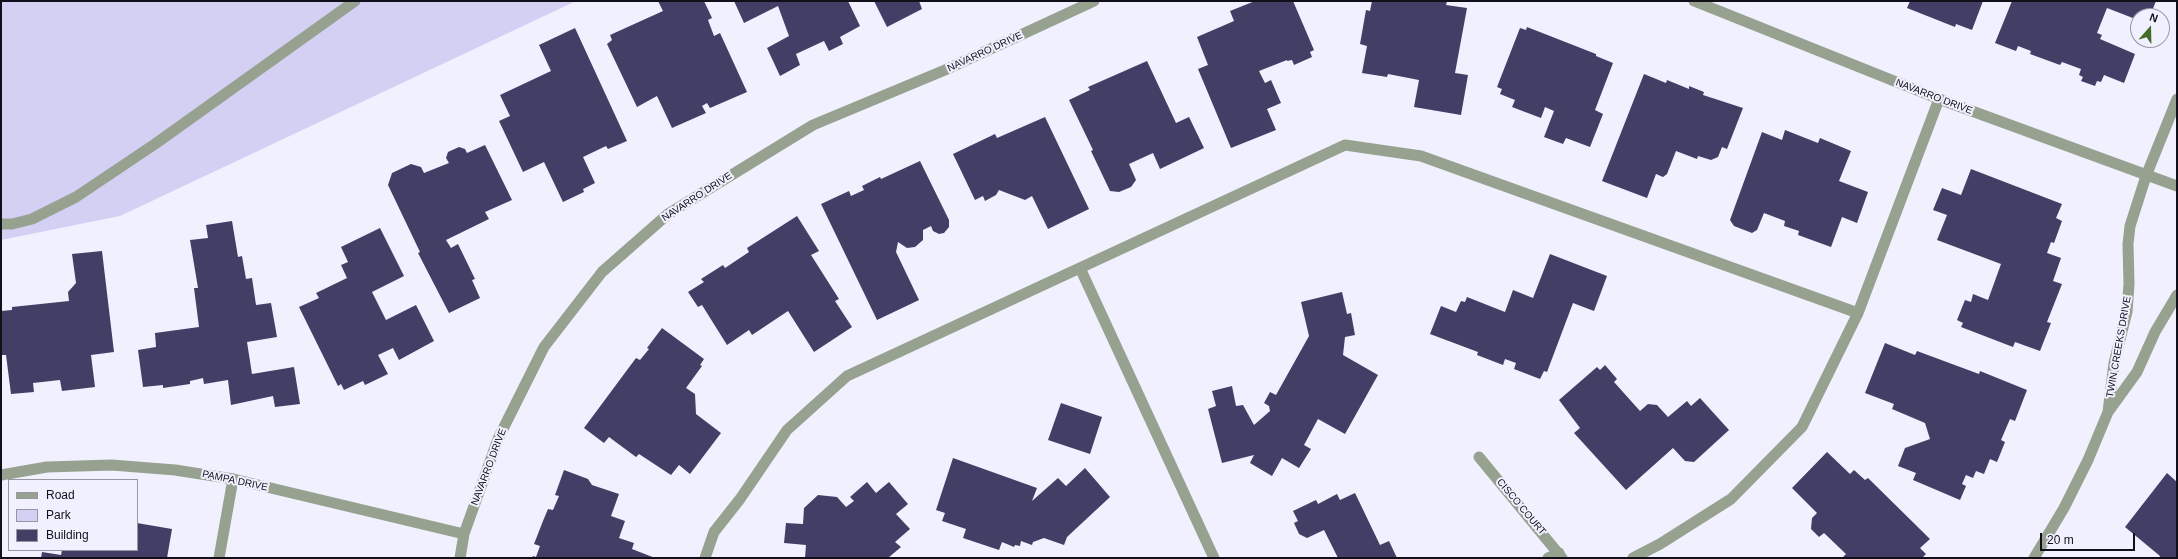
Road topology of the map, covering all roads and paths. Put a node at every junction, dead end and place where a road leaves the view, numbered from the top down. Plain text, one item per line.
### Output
1 (355, 1) edge
2 (1094, 1) edge
3 (1694, 1) edge
4 (1939, 99) junction
5 (2177, 99) edge
6 (2146, 176) junction
7 (2177, 186) edge
8 (1, 224) edge
9 (1080, 268) junction
10 (2177, 294) edge
11 (1858, 313) junction
12 (2108, 412) junction
13 (1479, 457) dead end
14 (1, 475) edge
15 (233, 479) junction
16 (464, 534) junction
17 (1560, 556) edge
18 (219, 558) edge
19 (460, 558) edge
20 (705, 558) edge
21 (1214, 558) edge
22 (1548, 558) edge
23 (1633, 558) edge
24 (2034, 558) edge

1 - 8 street
2 - 16 street, NAVARRO DRIVE
3 - 4 street, NAVARRO DRIVE
4 - 6 street, NAVARRO DRIVE
4 - 11 street
5 - 6 street, TWIN CREEKS DRIVE
6 - 7 street, NAVARRO DRIVE
6 - 12 street, TWIN CREEKS DRIVE
9 - 11 street
9 - 20 street
9 - 21 street
10 - 12 street, TWIN CREEKS DRIVE
11 - 23 street
12 - 24 street, TWIN CREEKS DRIVE
13 - 17 street, CISCO COURT
14 - 15 street, PAMPA DRIVE
15 - 16 street, PAMPA DRIVE
15 - 18 street
16 - 19 street, NAVARRO DRIVE
17 - 22 street

